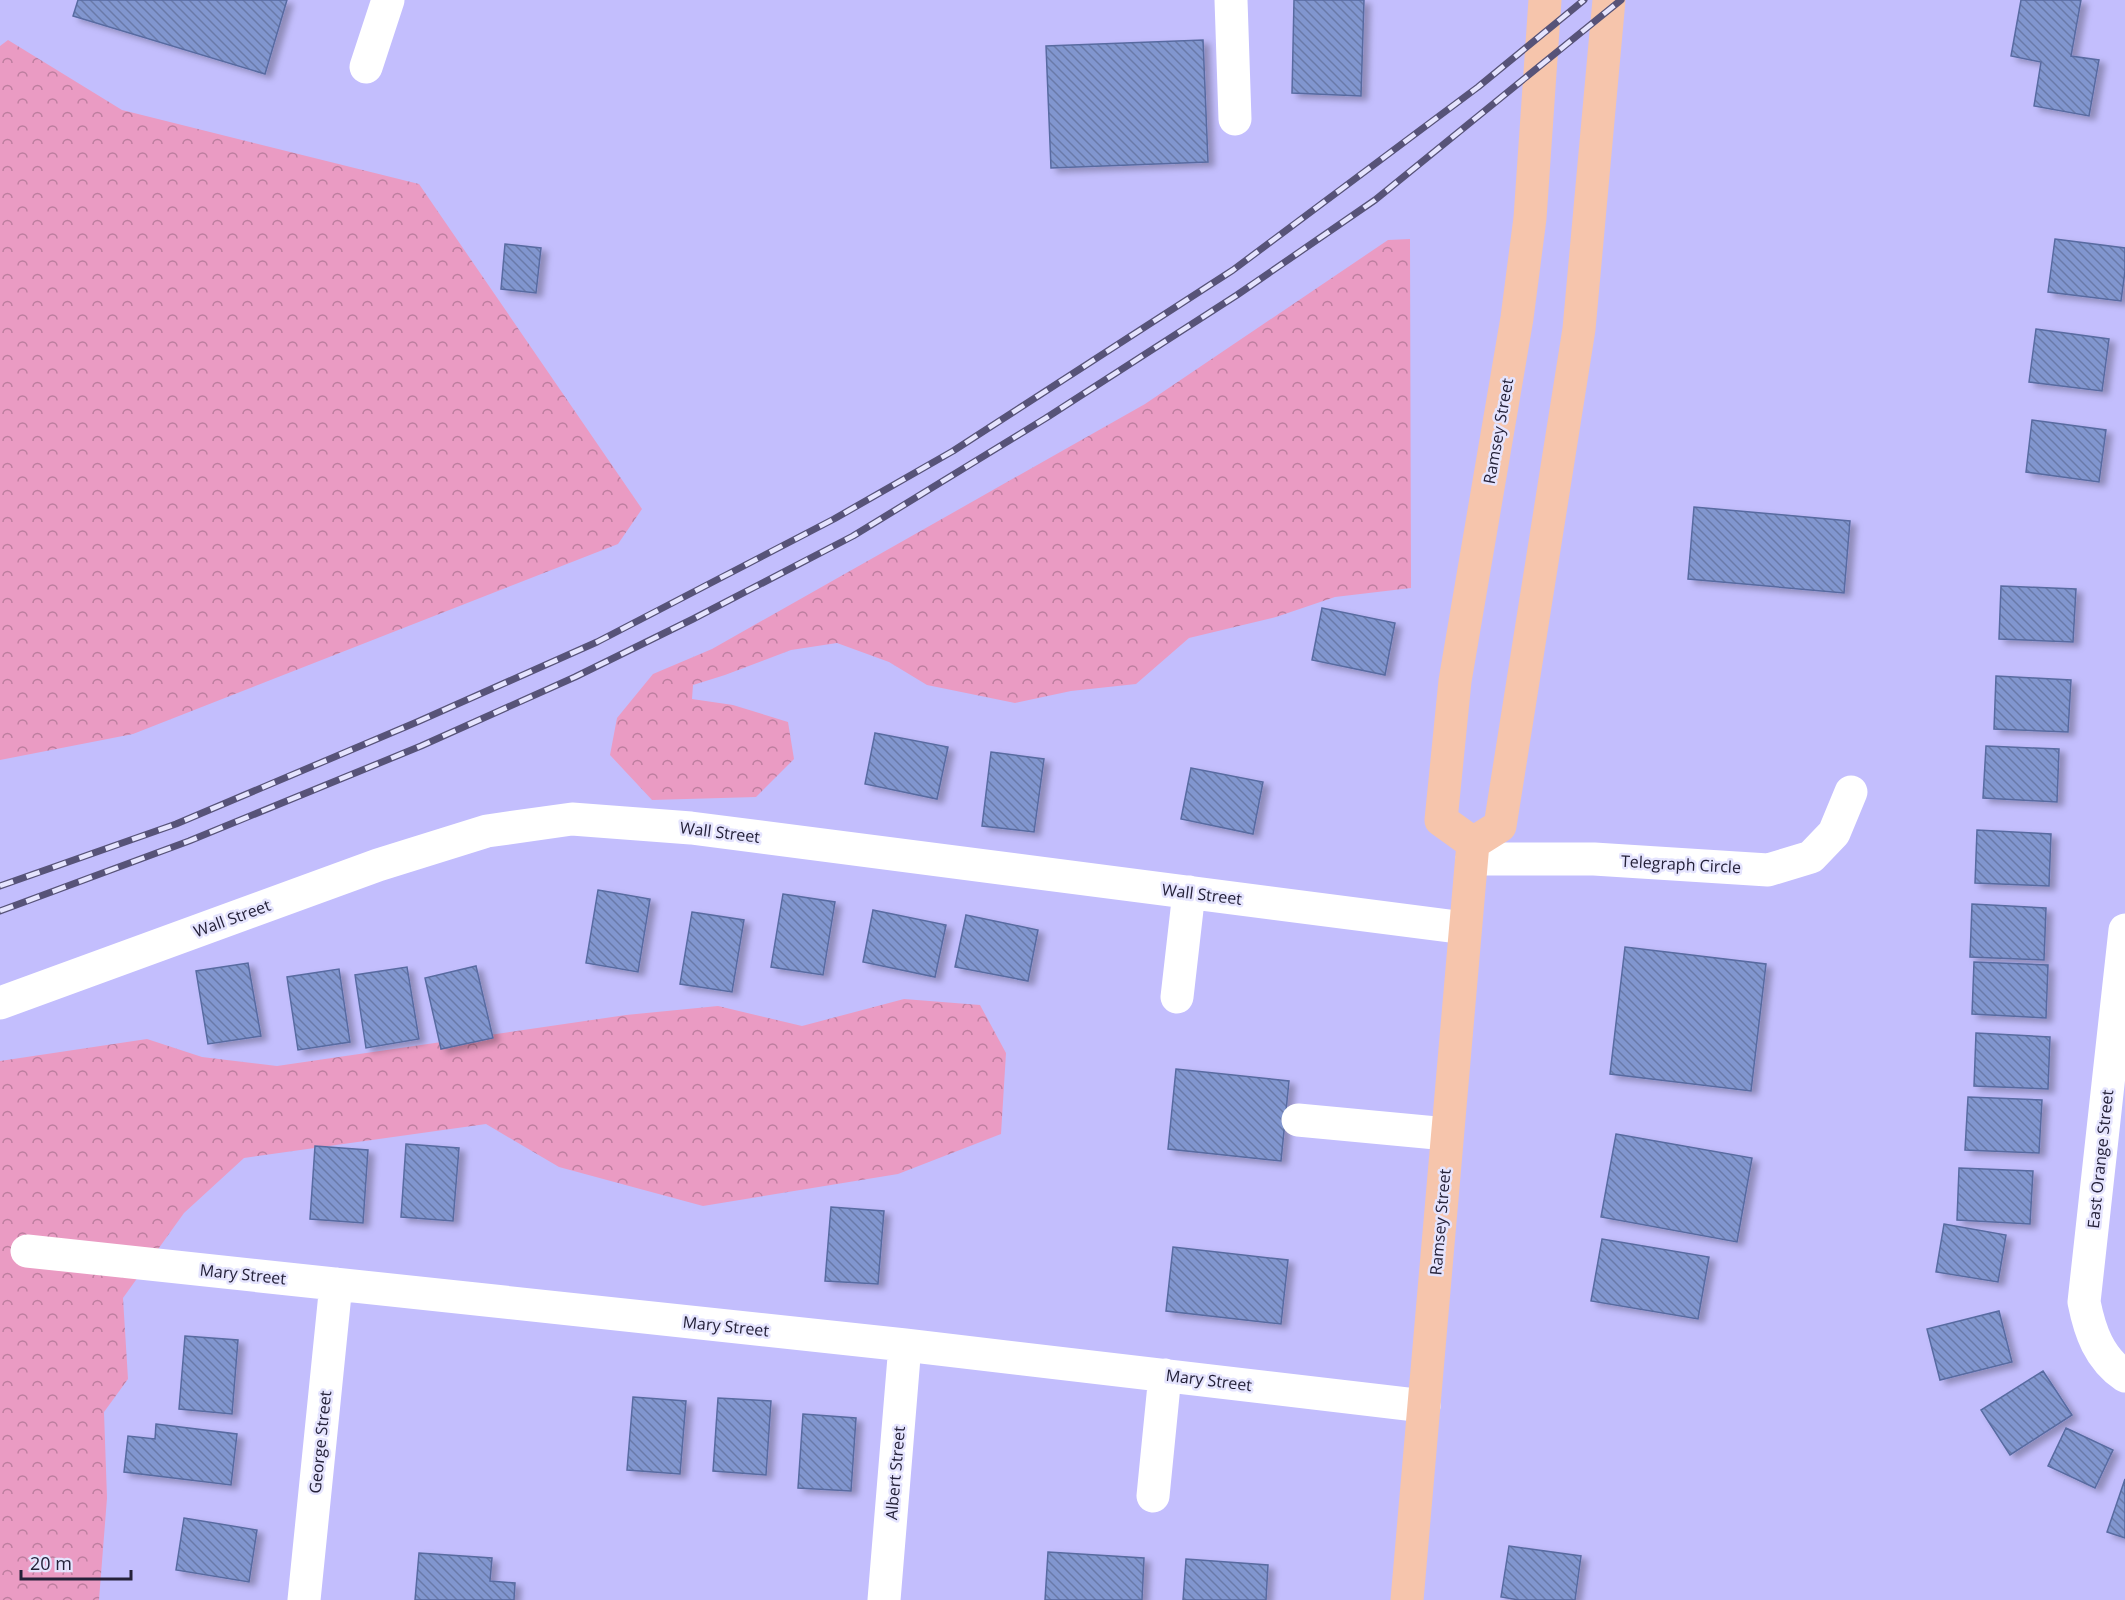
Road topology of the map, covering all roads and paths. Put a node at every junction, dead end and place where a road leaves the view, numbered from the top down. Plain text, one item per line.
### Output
1 (388, 0) edge
2 (1231, 0) edge
3 (1545, 0) edge
4 (1609, 0) edge
5 (366, 67) dead end
6 (1235, 119) dead end
7 (1851, 792) dead end
8 (1472, 851) junction
9 (1189, 892) junction
10 (1465, 928) junction
11 (2125, 930) edge
12 (1177, 998) dead end
13 (0, 1002) edge
14 (1298, 1120) dead end
15 (1447, 1134) junction
16 (27, 1251) dead end
17 (336, 1284) junction
18 (905, 1345) junction
19 (1165, 1375) junction
20 (2125, 1376) edge
21 (1424, 1406) junction
22 (1153, 1496) dead end
23 (304, 1600) edge
24 (885, 1600) edge
25 (1411, 1600) edge

1 - 5 street
2 - 6 street
3 - 8 main road, Ramsey Street
4 - 8 main road
7 - 8 street, Telegraph Circle
8 - 10 main road, Ramsey Street
9 - 10 street, Wall Street
9 - 12 street
9 - 13 street, Wall Street
10 - 15 main road, Ramsey Street
11 - 20 street, East Orange Street
14 - 15 street
15 - 21 main road, Ramsey Street
16 - 17 street, Mary Street
17 - 18 street, Mary Street
17 - 23 street, George Street
18 - 19 street, Mary Street
18 - 24 street, Albert Street
19 - 21 street, Mary Street
19 - 22 street
21 - 25 main road, Ramsey Street

